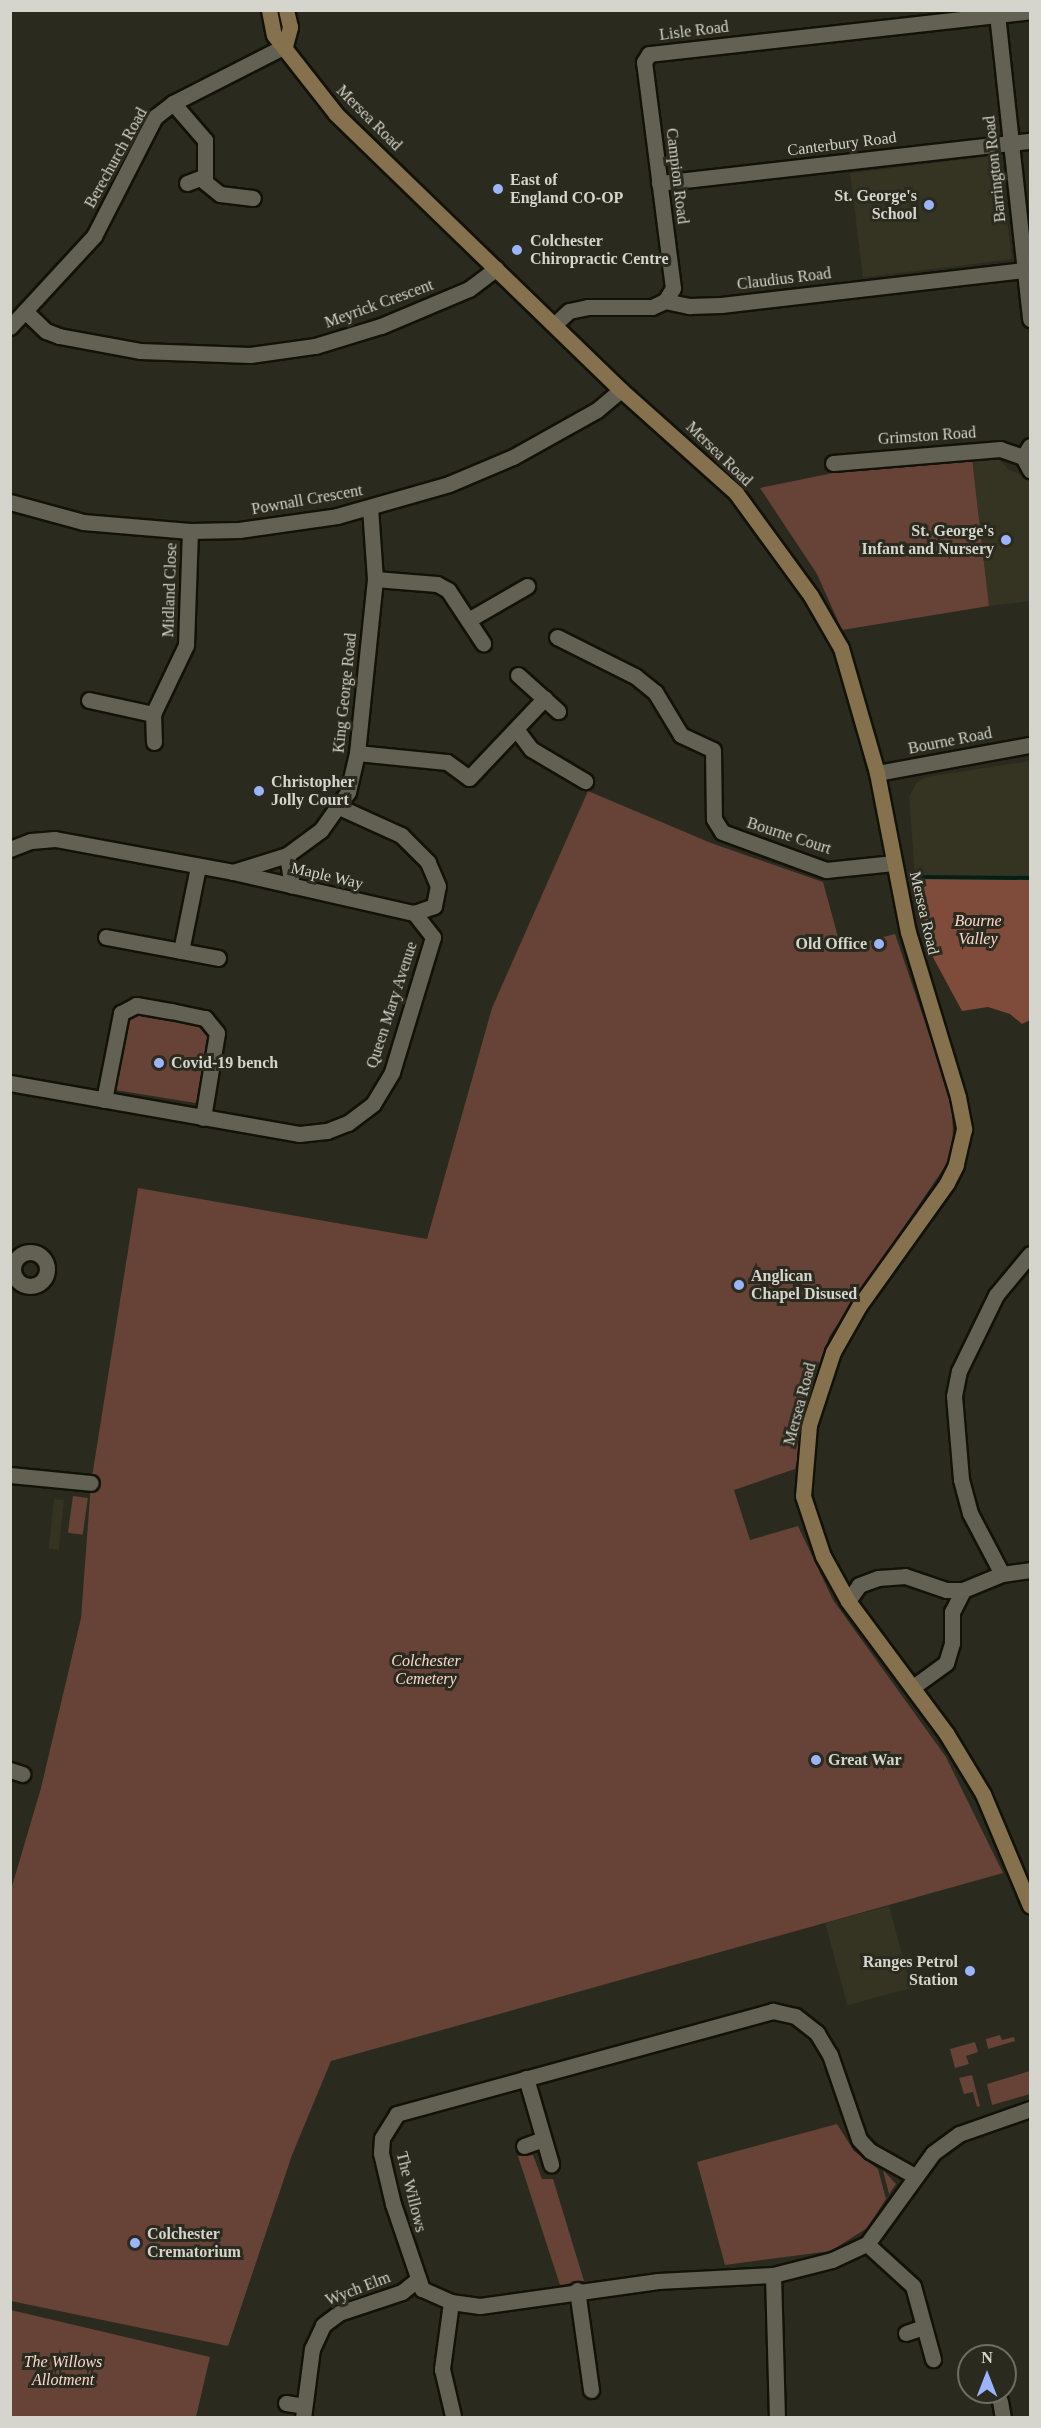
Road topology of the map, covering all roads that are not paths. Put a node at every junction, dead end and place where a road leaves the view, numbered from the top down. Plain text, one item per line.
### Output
1 (269, 10) edge
2 (286, 10) edge
3 (1030, 11) edge
4 (997, 14) junction
5 (285, 46) junction
6 (649, 54) joint
7 (173, 103) junction
8 (1030, 141) edge
9 (1011, 143) junction
10 (205, 176) junction
11 (187, 183) dead end
12 (659, 183) junction
13 (253, 198) dead end
14 (496, 269) junction
15 (1024, 270) junction
16 (665, 301) junction
17 (26, 311) junction
18 (1030, 319) edge
19 (555, 324) junction
20 (10, 327) edge
21 (621, 390) junction
22 (1028, 457) edge
23 (833, 463) dead end
24 (10, 502) edge
25 (370, 508) junction
26 (190, 531) junction
27 (375, 579) junction
28 (527, 586) dead end
29 (470, 619) junction
30 (557, 637) dead end
31 (483, 643) dead end
32 (518, 675) dead end
33 (545, 698) junction
34 (89, 700) dead end
35 (558, 711) dead end
36 (153, 714) junction
37 (516, 729) junction
38 (154, 742) dead end
39 (1030, 745) edge
40 (357, 753) junction
41 (878, 773) junction
42 (585, 781) dead end
43 (339, 807) junction
44 (10, 849) edge
45 (287, 855) junction
46 (894, 863) junction
47 (198, 867) junction
48 (233, 872) junction
49 (292, 886) junction
50 (414, 913) junction
51 (106, 937) dead end
52 (181, 951) junction
53 (218, 958) dead end
54 (10, 1083) edge
55 (104, 1100) junction
56 (202, 1118) junction
57 (1030, 1254) edge
58 (10, 1475) edge
59 (91, 1483) dead end
60 (1030, 1570) edge
61 (1002, 1574) junction
62 (963, 1590) junction
63 (848, 1601) junction
64 (913, 1687) junction
65 (1030, 1906) edge
66 (526, 2078) junction
67 (1030, 2109) edge
68 (543, 2139) junction
69 (524, 2146) dead end
70 (550, 2164) dead end
71 (913, 2175) junction
72 (867, 2244) junction
73 (773, 2275) junction
74 (417, 2280) junction
75 (577, 2290) junction
76 (451, 2302) junction
77 (923, 2328) junction
78 (906, 2333) dead end
79 (933, 2359) dead end
80 (591, 2390) dead end
81 (286, 2403) dead end
82 (304, 2412) edge
83 (453, 2416) dead end
84 (777, 2416) edge

1 - 5 main road, Mersea Road
2 - 5 main road
3 - 4 street, Lisle Road
4 - 6 street, Lisle Road
4 - 9 street, Barrington Road
5 - 7 street, Berechurch Road
5 - 14 main road, Mersea Road
6 - 12 street, Campion Road
7 - 10 street
7 - 17 street, Berechurch Road
8 - 9 street, Canterbury Road
9 - 12 street, Canterbury Road
9 - 15 street, Barrington Road
10 - 11 street
10 - 13 street
12 - 16 street, Campion Road
14 - 17 street, Meyrick Crescent
14 - 19 main road, Mersea Road
15 - 16 street, Claudius Road
15 - 18 street, Barrington Road
16 - 19 street, Claudius Road
17 - 20 street, Berechurch Road
19 - 21 main road, Mersea Road
21 - 25 street, Pownall Crescent
21 - 41 main road, Mersea Road
22 - 23 street, Grimston Road
24 - 26 street, Pownall Crescent
25 - 26 street, Pownall Crescent
25 - 27 street, King George Road
26 - 36 street, Midland Close
27 - 29 street
27 - 40 street, King George Road
28 - 29 street
29 - 31 street
30 - 46 street, Bourne Court
32 - 33 street
33 - 35 street
33 - 37 street
34 - 36 street
36 - 38 street, Midland Close
37 - 40 street
37 - 42 street
39 - 41 street, Bourne Road
40 - 43 street, King George Road
41 - 46 main road, Mersea Road
43 - 45 street, King George Road
43 - 50 street
44 - 47 street, King George Road
45 - 48 street, King George Road
45 - 49 street
46 - 63 main road, Mersea Road
47 - 48 street, King George Road
47 - 52 street
48 - 49 street, Maple Way
49 - 50 street, Maple Way
50 - 56 street, Queen Mary Avenue
51 - 52 street
52 - 53 street
54 - 55 street, Queen Mary Avenue
55 - 56 street, Queen Mary Avenue
55 - 56 street
57 - 61 street
58 - 59 street
60 - 61 street
61 - 62 street
62 - 63 street
62 - 64 street
63 - 64 main road, Mersea Road
64 - 65 main road, Mersea Road
66 - 68 street
66 - 71 street, The Willows
66 - 74 street, The Willows
67 - 71 street
68 - 69 street
68 - 70 street
71 - 72 street
72 - 73 street
72 - 77 street
73 - 75 street
73 - 84 street
74 - 76 street
74 - 82 street, Wych Elm
75 - 76 street
75 - 80 street
76 - 83 street
77 - 78 street
77 - 79 street
81 - 82 street, Wych Elm

